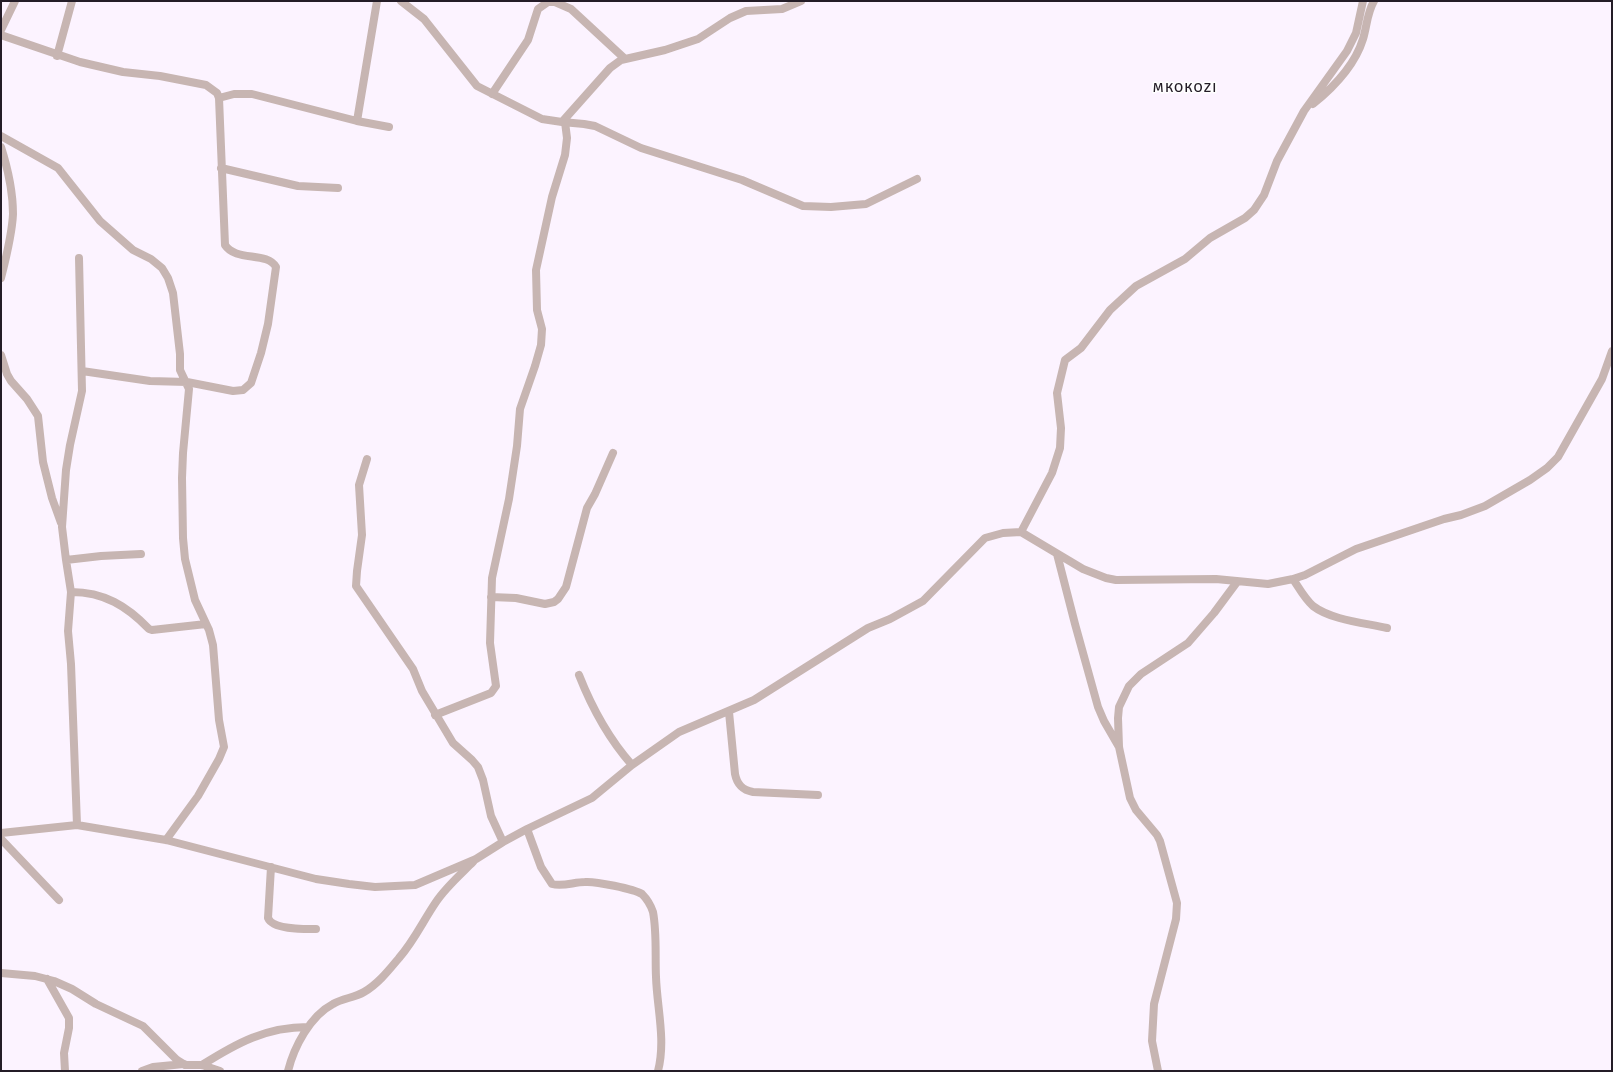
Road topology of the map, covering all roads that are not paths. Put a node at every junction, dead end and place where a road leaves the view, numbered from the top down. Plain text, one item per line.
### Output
1 (15, 1) edge
2 (72, 1) edge
3 (377, 1) edge
4 (401, 1) edge
5 (801, 1) edge
6 (1363, 1) edge
7 (1374, 1) edge
8 (1, 30) edge
9 (1, 35) edge
10 (57, 56) junction
11 (624, 58) junction
12 (492, 94) junction
13 (219, 98) junction
14 (1304, 111) junction
15 (357, 121) junction
16 (564, 122) junction
17 (389, 127) dead end
18 (1, 136) edge
19 (1, 147) edge
20 (221, 168) junction
21 (917, 180) dead end
22 (338, 188) dead end
23 (79, 258) dead end
24 (1, 278) edge
25 (1612, 351) edge
26 (1, 355) edge
27 (82, 371) junction
28 (187, 382) junction
29 (613, 453) dead end
30 (367, 459) dead end
31 (62, 526) junction
32 (1021, 532) junction
33 (141, 554) dead end
34 (1057, 554) junction
35 (66, 560) junction
36 (1293, 579) junction
37 (1237, 582) junction
38 (71, 592) junction
39 (491, 597) junction
40 (206, 624) junction
41 (1387, 628) dead end
42 (579, 675) dead end
43 (730, 712) junction
44 (435, 715) junction
45 (1119, 747) junction
46 (632, 765) junction
47 (818, 796) dead end
48 (77, 825) junction
49 (527, 829) junction
50 (1, 833) edge
51 (1, 839) edge
52 (166, 840) junction
53 (503, 842) junction
54 (476, 859) junction
55 (271, 867) junction
56 (59, 900) dead end
57 (316, 929) dead end
58 (1, 973) edge
59 (47, 979) junction
60 (308, 1027) junction
61 (184, 1064) junction
62 (202, 1066) junction
63 (65, 1071) edge
64 (142, 1071) edge
65 (220, 1071) edge
66 (288, 1071) edge
67 (658, 1071) edge
68 (1158, 1071) edge

1 - 8 street
2 - 10 street
3 - 15 street
4 - 12 street
5 - 11 street
6 - 14 street
7 - 14 street
9 - 10 street
10 - 13 street
11 - 12 street
11 - 16 street
12 - 16 street
13 - 15 street
13 - 20 street
14 - 32 street
15 - 17 street
16 - 21 street
16 - 39 street
18 - 28 street
19 - 24 street
20 - 22 street
20 - 28 street
23 - 27 street
25 - 36 street
26 - 31 street
27 - 28 street
27 - 31 street
28 - 40 street
29 - 39 street
30 - 44 street
31 - 35 street
32 - 34 street
32 - 43 street
33 - 35 street
34 - 37 street
34 - 45 street
35 - 38 street
36 - 37 street
36 - 41 street
37 - 45 street
38 - 40 street
38 - 48 street
39 - 44 street
40 - 52 street
42 - 46 street
43 - 46 street
43 - 47 street
44 - 53 street
45 - 68 street
46 - 49 street
48 - 50 street
48 - 52 street
49 - 53 street
49 - 67 street
51 - 56 street
52 - 55 street
53 - 54 street
54 - 55 street
54 - 60 street
55 - 57 street
58 - 59 street
59 - 61 street
59 - 63 street
60 - 62 street
60 - 66 street
61 - 62 street
61 - 64 street
62 - 65 street

